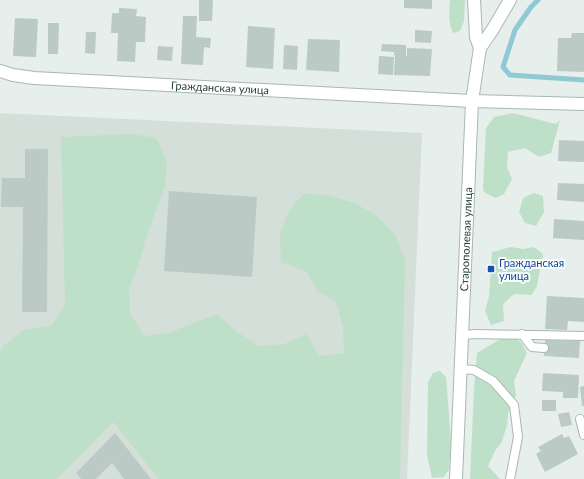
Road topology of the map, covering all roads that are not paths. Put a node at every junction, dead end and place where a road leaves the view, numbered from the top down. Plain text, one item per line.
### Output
1 (474, 0) edge
2 (510, 0) edge
3 (480, 48) junction
4 (0, 71) edge
5 (472, 101) junction
6 (584, 104) edge
7 (522, 334) junction
8 (462, 335) junction
9 (584, 336) edge
10 (544, 348) dead end
11 (461, 369) junction
12 (580, 419) dead end
13 (584, 435) edge
14 (456, 479) edge
15 (510, 479) edge

1 - 3 street, Старополевая улица
2 - 3 street
3 - 5 street, Старополевая улица
4 - 5 street, Гражданская улица
5 - 6 street, Гражданская улица
5 - 8 street, Старополевая улица
7 - 8 lane
7 - 9 lane
7 - 10 lane
8 - 11 street, Старополевая улица
11 - 14 street, Старополевая улица
11 - 15 lane
12 - 13 lane

